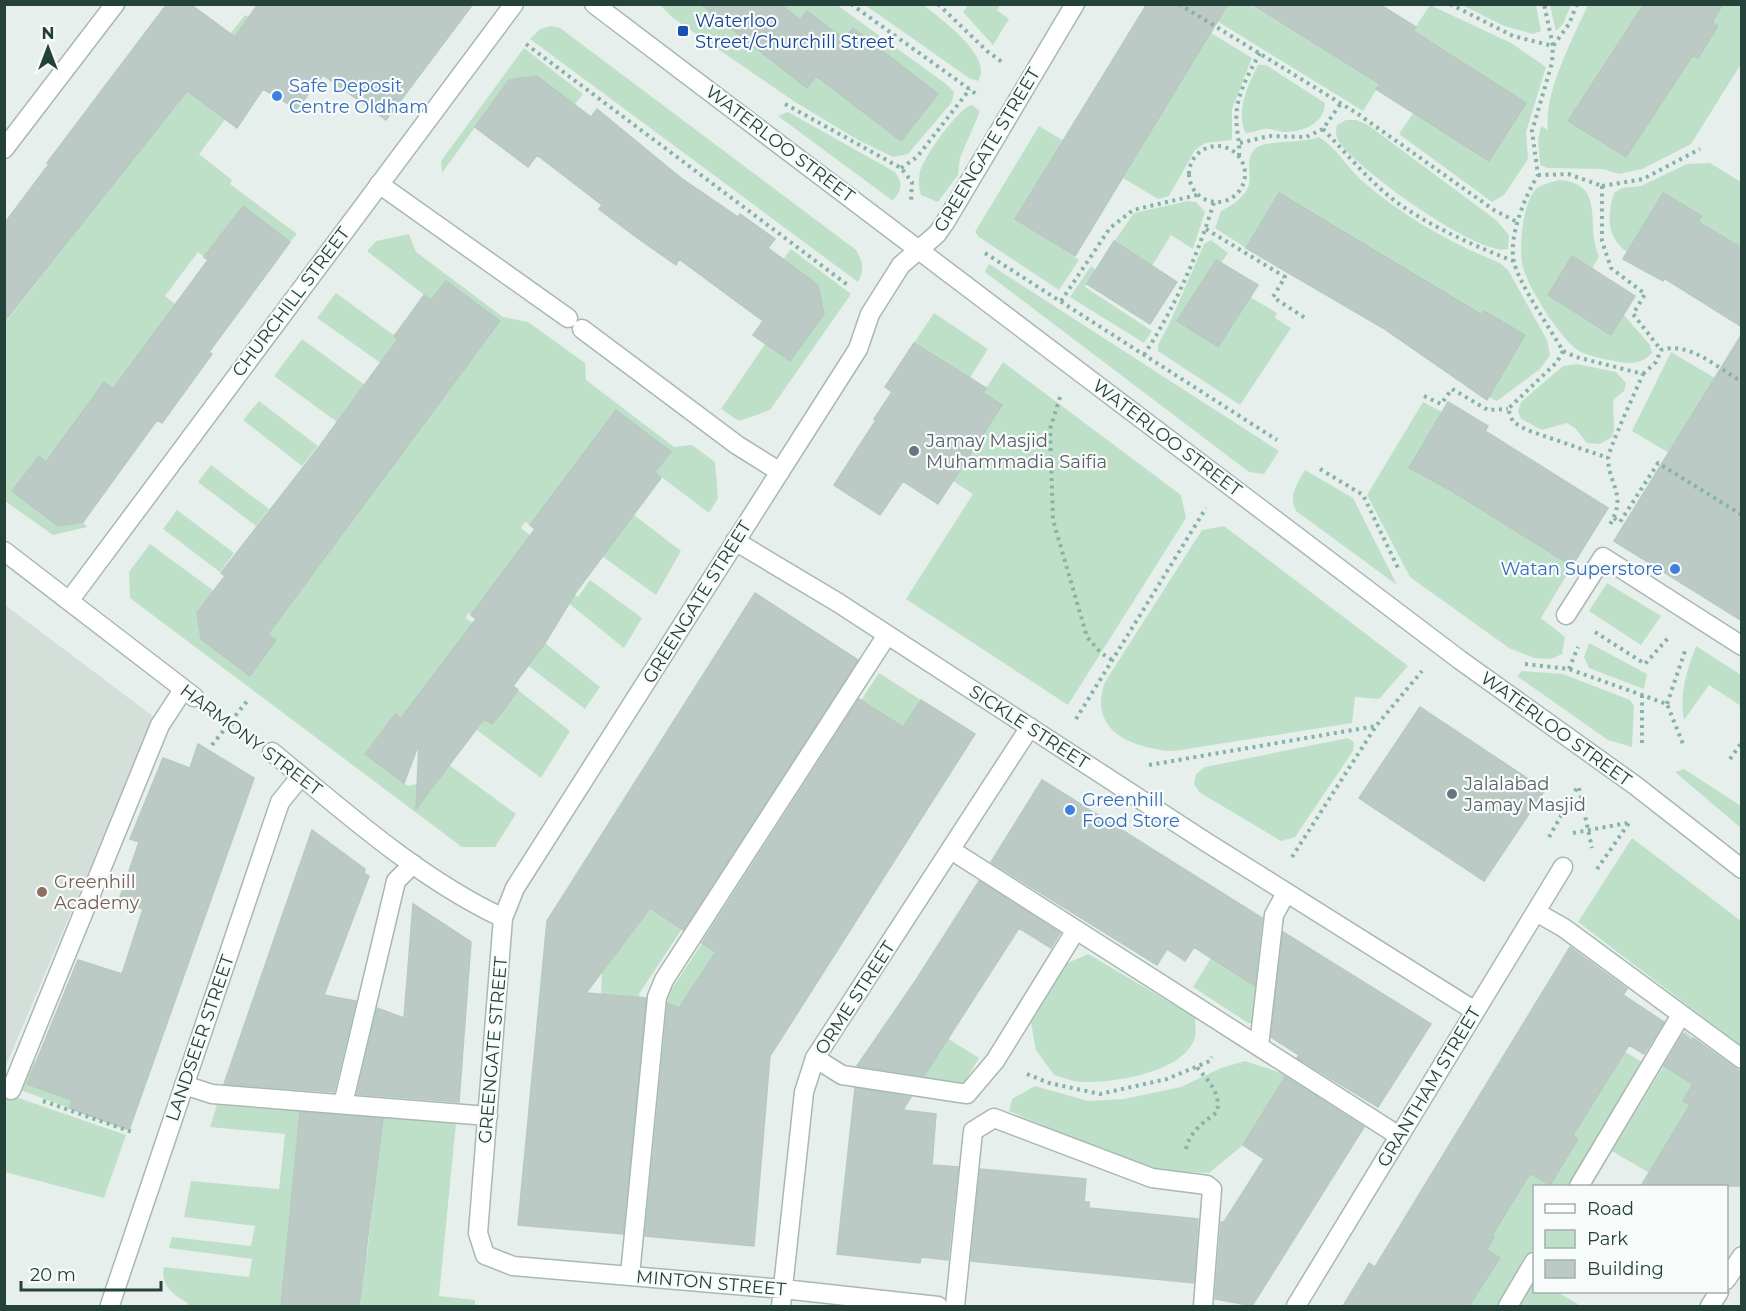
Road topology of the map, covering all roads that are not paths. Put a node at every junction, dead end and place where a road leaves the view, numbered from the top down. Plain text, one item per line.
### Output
1 (115, 4) edge
2 (514, 4) edge
3 (594, 4) edge
4 (1075, 4) edge
5 (4, 149) edge
6 (379, 184) junction
7 (921, 250) junction
8 (780, 472) junction
9 (735, 541) junction
10 (4, 551) edge
11 (69, 601) junction
12 (1566, 615) road end
13 (887, 635) junction
14 (1742, 646) edge
15 (1030, 728) junction
16 (272, 752) road end
17 (302, 776) junction
18 (951, 850) junction
19 (413, 864) junction
20 (1563, 867) dead end
21 (1742, 869) edge
22 (1286, 893) junction
23 (1536, 912) junction
24 (503, 918) junction
25 (1076, 930) junction
26 (1475, 1011) junction
27 (1681, 1015) junction
28 (1259, 1046) junction
29 (815, 1059) junction
30 (1742, 1059) edge
31 (184, 1085) junction
32 (11, 1090) road end
33 (343, 1104) junction
34 (488, 1116) junction
35 (1399, 1136) junction
36 (1580, 1185) edge
37 (485, 1255) joint
38 (1742, 1256) edge
39 (1533, 1264) edge
40 (630, 1275) junction
41 (1728, 1277) edge
42 (1718, 1293) edge
43 (782, 1298) edge
44 (110, 1305) edge
45 (938, 1306) edge
46 (955, 1306) edge
47 (1203, 1306) edge
48 (1296, 1306) edge
49 (1508, 1306) edge
50 (1710, 1306) edge

1 - 5 street
2 - 6 street, CHURCHILL STREET
3 - 7 street, WATERLOO STREET
4 - 7 street, GREENGATE STREET
6 - 8 street
6 - 11 street, CHURCHILL STREET
7 - 8 street, GREENGATE STREET
7 - 21 street, WATERLOO STREET
8 - 9 street, GREENGATE STREET
9 - 13 street, SICKLE STREET
9 - 24 street, GREENGATE STREET
10 - 11 street, HARMONY STREET
11 - 32 street, HARMONY STREET
12 - 14 street
13 - 15 street, SICKLE STREET
13 - 40 street
15 - 18 street, ORME STREET
15 - 22 street, SICKLE STREET
16 - 17 street, HARMONY STREET
17 - 19 street, HARMONY STREET
17 - 31 street, LANDSEER STREET
18 - 25 street
18 - 29 street, ORME STREET
19 - 24 street, HARMONY STREET
19 - 33 street
20 - 23 street, GRANTHAM STREET
22 - 26 street, SICKLE STREET
22 - 28 street
23 - 26 street, GRANTHAM STREET
23 - 27 street
24 - 34 street, GREENGATE STREET
25 - 28 street
25 - 29 street
26 - 35 street, GRANTHAM STREET
27 - 30 street
27 - 36 street
28 - 35 street
29 - 43 street, ORME STREET
31 - 33 street
31 - 44 street, LANDSEER STREET
33 - 34 street
34 - 37 street, GREENGATE STREET
35 - 48 street, GRANTHAM STREET
37 - 40 street, MINTON STREET
38 - 41 street
39 - 49 street
40 - 43 street, MINTON STREET
42 - 50 street
43 - 45 street, MINTON STREET
46 - 47 street

